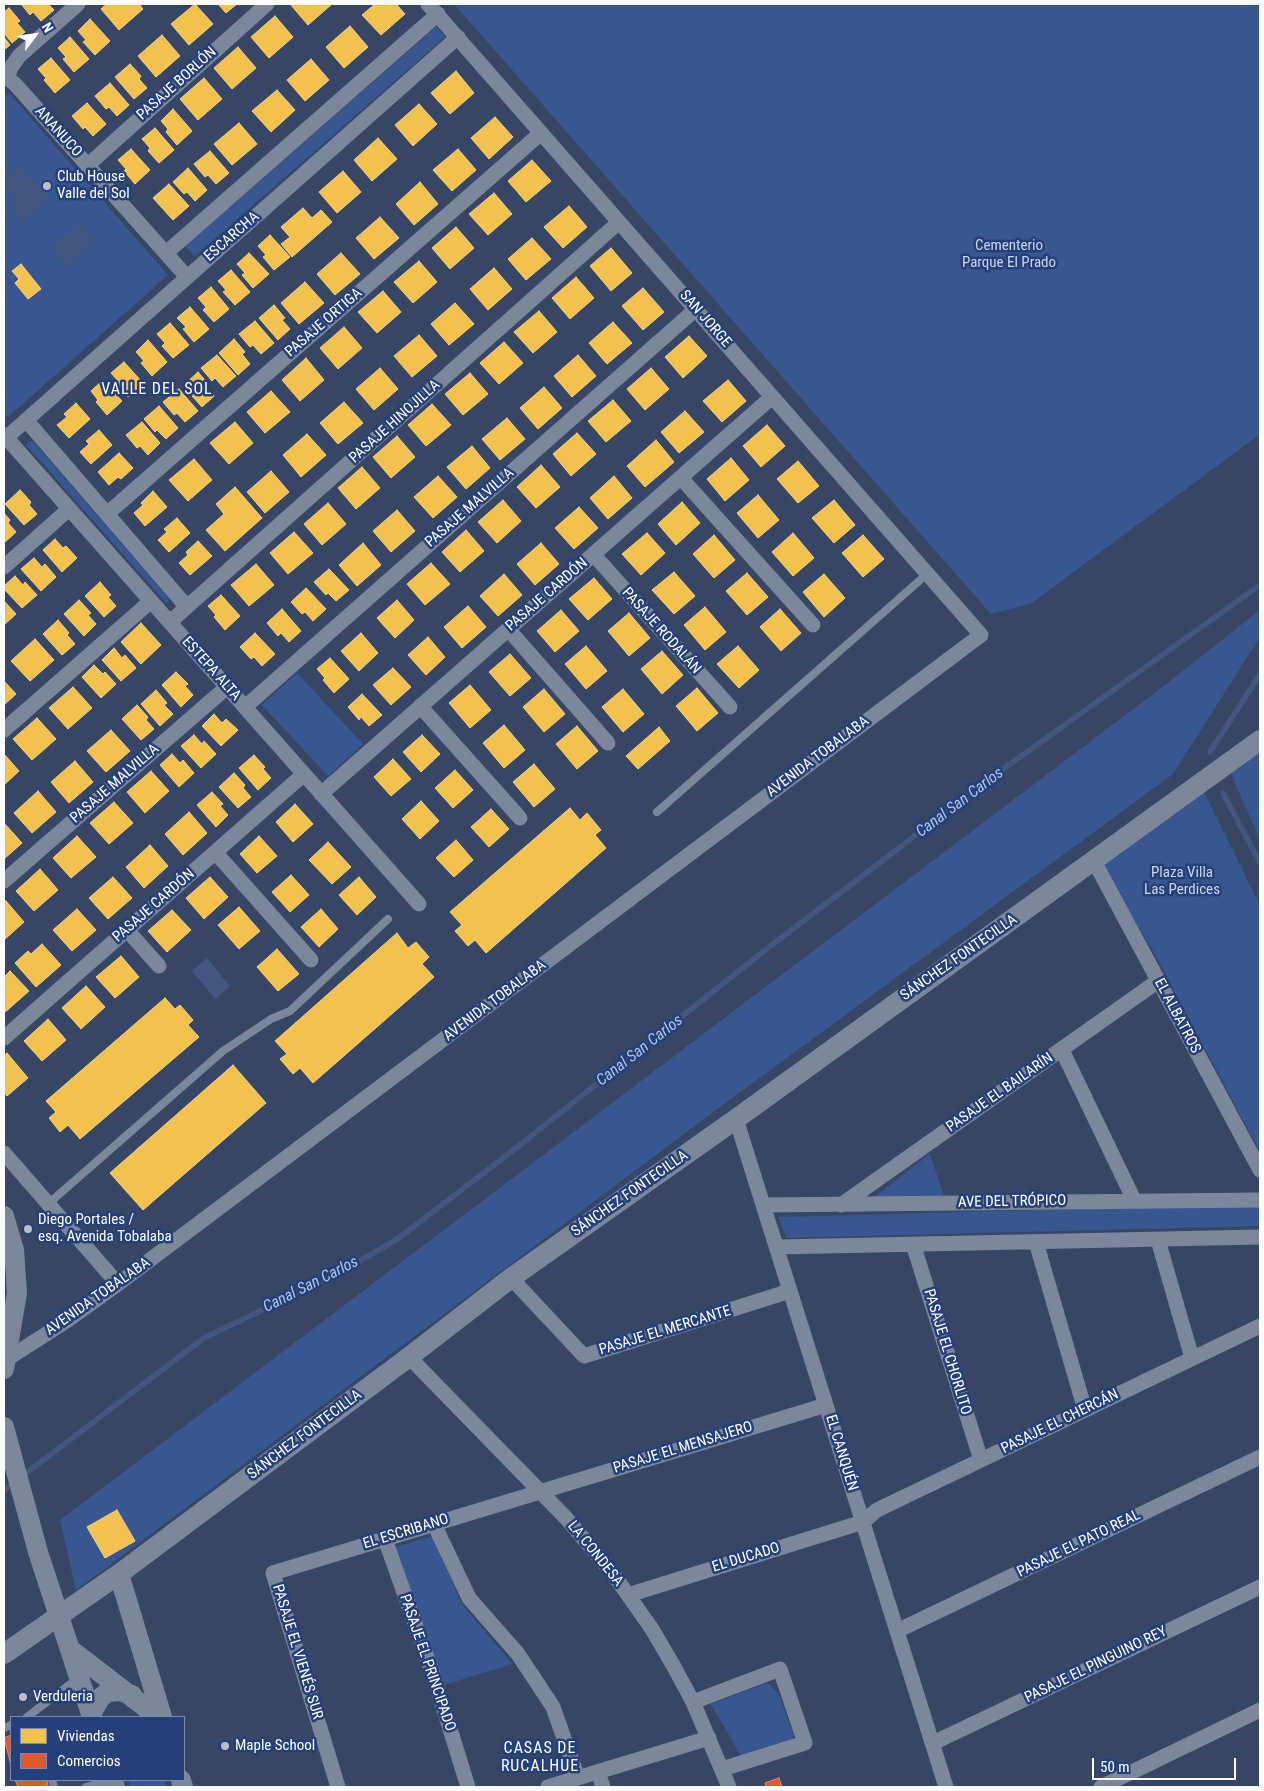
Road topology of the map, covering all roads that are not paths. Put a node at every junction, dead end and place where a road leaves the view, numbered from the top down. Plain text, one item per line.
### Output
1 (78, 4) edge
2 (267, 4) edge
3 (433, 9) edge
4 (458, 37) junction
5 (6, 80) edge
6 (541, 132) junction
7 (88, 165) junction
8 (620, 222) junction
9 (166, 253) junction
10 (187, 276) junction
11 (696, 309) junction
12 (772, 396) junction
13 (26, 420) junction
14 (5, 436) edge
15 (682, 478) junction
16 (70, 509) junction
17 (107, 514) junction
18 (593, 554) junction
19 (4, 567) edge
20 (927, 574) junction
21 (151, 601) junction
22 (187, 606) junction
23 (170, 622) junction
24 (813, 625) dead end
25 (508, 629) junction
26 (981, 635) joint
27 (227, 687) junction
28 (420, 706) junction
29 (245, 707) junction
30 (730, 707) dead end
31 (4, 730) edge
32 (1260, 740) edge
33 (608, 743) dead end
34 (304, 774) junction
35 (322, 794) junction
36 (657, 812) dead end
37 (520, 818) dead end
38 (215, 852) junction
39 (1094, 861) junction
40 (4, 881) edge
41 (419, 904) dead end
42 (388, 919) dead end
43 (127, 930) junction
44 (311, 960) dead end
45 (159, 966) dead end
46 (1158, 981) junction
47 (4, 1038) edge
48 (1062, 1050) junction
49 (736, 1119) junction
50 (4, 1153) edge
51 (1260, 1170) edge
52 (1134, 1200) junction
53 (1260, 1200) edge
54 (48, 1204) junction
55 (841, 1205) junction
56 (763, 1206) junction
57 (4, 1216) edge
58 (1260, 1237) edge
59 (1158, 1240) junction
60 (1036, 1242) junction
61 (913, 1244) junction
62 (777, 1247) junction
63 (10, 1267) edge
64 (511, 1278) junction
65 (118, 1284) junction
66 (790, 1291) junction
67 (1260, 1326) edge
68 (409, 1356) junction
69 (1192, 1358) junction
70 (4, 1363) edge
71 (826, 1405) junction
72 (1085, 1410) junction
73 (4, 1427) edge
74 (1260, 1457) edge
75 (981, 1460) junction
76 (540, 1491) junction
77 (863, 1522) junction
78 (434, 1524) junction
79 (385, 1539) junction
80 (119, 1574) junction
81 (273, 1574) joint
82 (1260, 1587) edge
83 (628, 1595) junction
84 (60, 1616) junction
85 (897, 1631) junction
86 (71, 1650) junction
87 (4, 1654) edge
88 (80, 1676) junction
89 (132, 1695) junction
90 (693, 1702) junction
91 (1260, 1710) edge
92 (92, 1715) edge
93 (32, 1716) edge
94 (157, 1716) edge
95 (162, 1716) edge
96 (709, 1738) junction
97 (933, 1743) junction
98 (722, 1769) junction
99 (598, 1772) junction
100 (578, 1778) junction
101 (107, 1781) edge
102 (86, 1787) edge
103 (338, 1787) edge
104 (468, 1787) edge
105 (548, 1787) edge
106 (603, 1787) edge
107 (729, 1787) edge
108 (946, 1787) edge
109 (1101, 1787) edge

1 - 5 street
2 - 7 street, PASAJE BORLÓN
3 - 4 street, SAN JORGE
3 - 9 street, ESCARCHA
4 - 6 street, SAN JORGE
4 - 10 street, ESCARCHA
5 - 7 street, ANANUCO
6 - 8 street, SAN JORGE
6 - 17 street, PASAJE ORTIGA
7 - 9 street, ANANUCO
8 - 11 street, SAN JORGE
8 - 22 street, PASAJE HINOJILLA
9 - 10 street, ANANUCO
10 - 13 street, ESCARCHA
11 - 12 street, SAN JORGE
11 - 29 street, PASAJE MALVILLA
12 - 15 street, PASAJE CARDÓN
12 - 20 street, SAN JORGE
13 - 14 street, ESCARCHA
13 - 17 street
14 - 16 street, ESTEPA ALTA
15 - 18 street, PASAJE CARDÓN
15 - 24 street
16 - 19 street
16 - 21 street, ESTEPA ALTA
17 - 22 street
18 - 25 street, PASAJE CARDÓN
18 - 30 street, PASAJE RODALÁN
20 - 26 street, SAN JORGE
20 - 36 lane
21 - 23 street, ESTEPA ALTA
21 - 31 street
22 - 23 street, PASAJE HINOJILLA
23 - 27 street, ESTEPA ALTA
25 - 28 street, PASAJE CARDÓN
25 - 33 street
26 - 65 street, AVENIDA TOBALABA
27 - 29 street, ESTEPA ALTA
27 - 40 street, PASAJE MALVILLA
28 - 35 street, PASAJE CARDÓN
28 - 37 street
29 - 34 street, ESTEPA ALTA
32 - 39 street, SÁNCHEZ FONTECILLA
34 - 35 street, ESTEPA ALTA
34 - 38 street, PASAJE CARDÓN
35 - 41 street, ESTEPA ALTA
38 - 43 street, PASAJE CARDÓN
38 - 44 street
39 - 46 street, EL ALBATROS
39 - 49 street, SÁNCHEZ FONTECILLA
42 - 54 lane
43 - 45 street
43 - 47 street, PASAJE CARDÓN
46 - 48 street, PASAJE EL BAILARÍN
46 - 51 street, EL ALBATROS
48 - 52 street
48 - 55 street, PASAJE EL BAILARÍN
49 - 56 street, EL CANQUÉN
49 - 64 street, SÁNCHEZ FONTECILLA
50 - 54 street
52 - 53 street, AVE DEL TRÓPICO
52 - 55 street, AVE DEL TRÓPICO
54 - 65 street
55 - 56 street, AVE DEL TRÓPICO
56 - 62 street, EL CANQUÉN
57 - 63 street
58 - 59 street
59 - 60 street
59 - 69 street
60 - 61 street
60 - 72 street
61 - 62 street
61 - 75 street, PASAJE EL CHORLITO
62 - 66 street, EL CANQUÉN
63 - 70 street
64 - 66 street, PASAJE EL MERCANTE
64 - 68 street, SÁNCHEZ FONTECILLA
65 - 70 street, AVENIDA TOBALABA
66 - 71 street, EL CANQUÉN
67 - 69 street, PASAJE EL CHERCÁN
68 - 76 street, LA CONDESA
68 - 80 street, SÁNCHEZ FONTECILLA
69 - 72 street, PASAJE EL CHERCÁN
71 - 76 street, PASAJE EL MENSAJERO
71 - 77 street, EL CANQUÉN
72 - 75 street, PASAJE EL CHERCÁN
73 - 84 street
74 - 85 street, PASAJE EL PATO REAL
75 - 77 street, PASAJE EL CHERCÁN
76 - 78 street, EL ESCRIBANO
76 - 83 street, LA CONDESA
77 - 83 street, EL DUCADO
77 - 85 street, EL CANQUÉN
78 - 79 street, EL ESCRIBANO
78 - 100 street
79 - 81 street, EL ESCRIBANO
79 - 104 street, PASAJE EL PRINCIPADO
80 - 84 street, SÁNCHEZ FONTECILLA
80 - 95 street
81 - 103 street, PASAJE EL VIENÉS SUR
82 - 97 street, PASAJE EL PINGUINO REY
83 - 90 street, LA CONDESA
84 - 86 street
84 - 87 street, SÁNCHEZ FONTECILLA
85 - 97 street, EL CANQUÉN
86 - 88 street
86 - 89 street
88 - 92 street
88 - 93 lane
89 - 92 street
89 - 94 street
90 - 96 street, LA CONDESA
90 - 98 street
91 - 109 street
96 - 98 street, LA CONDESA
96 - 99 street
97 - 108 street, EL CANQUÉN
98 - 107 street, LA CONDESA
99 - 100 street
99 - 106 street
100 - 105 street
101 - 102 lane

